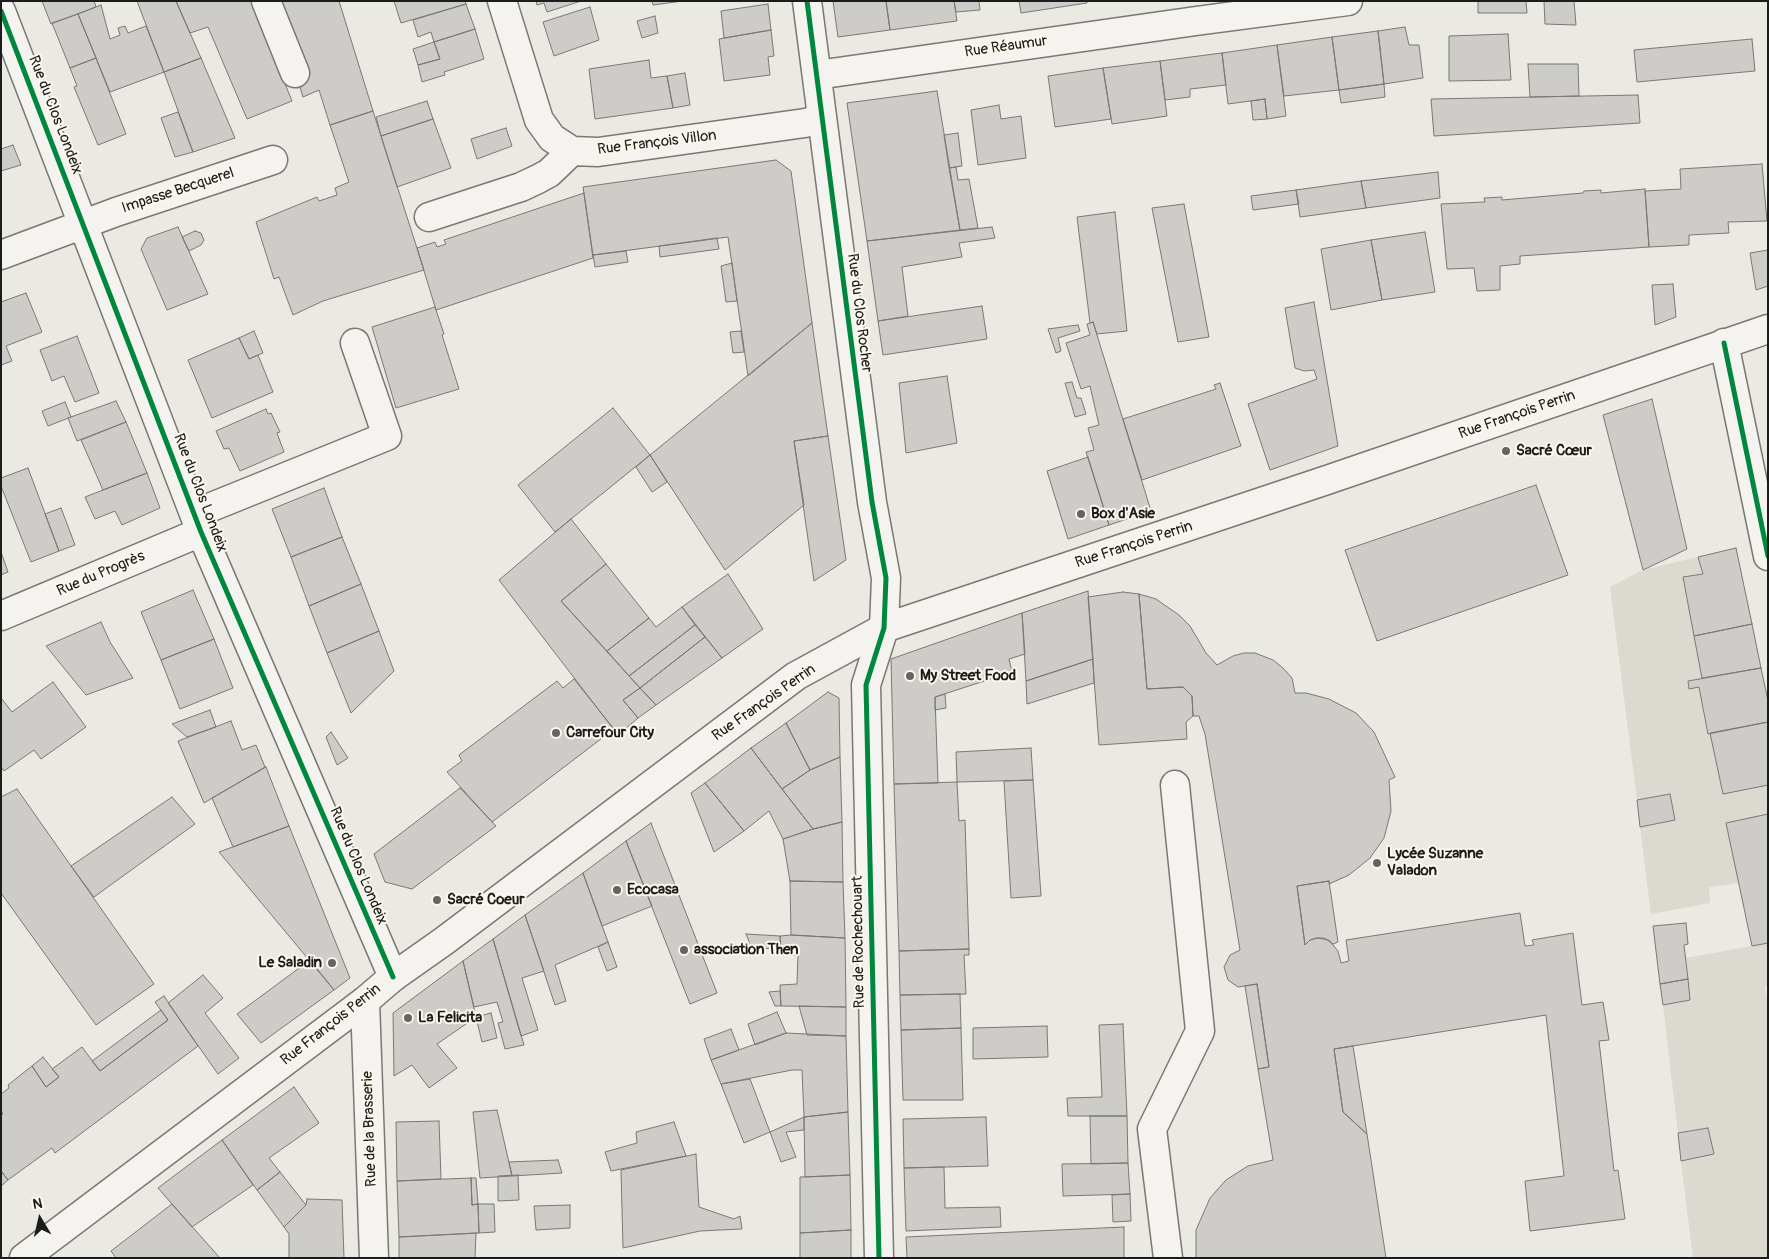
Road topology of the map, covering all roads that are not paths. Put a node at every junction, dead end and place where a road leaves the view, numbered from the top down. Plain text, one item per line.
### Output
1 (266, 1) edge
2 (502, 1) edge
3 (806, 1) edge
4 (1348, 1) edge
5 (1, 11) edge
6 (1194, 11) edge
7 (295, 73) dead end
8 (817, 75) junction
9 (821, 120) junction
10 (572, 151) junction
11 (273, 160) dead end
12 (430, 217) dead end
13 (83, 224) junction
14 (1, 255) edge
15 (1768, 328) edge
16 (355, 343) dead end
17 (1724, 343) junction
18 (198, 523) junction
19 (1768, 556) edge
20 (1, 616) edge
21 (884, 628) junction
22 (1175, 785) dead end
23 (393, 977) junction
24 (364, 1001) junction
25 (24, 1258) edge
26 (374, 1258) edge
27 (879, 1258) edge
28 (1168, 1258) edge

1 - 7 street
2 - 10 street
3 - 8 street, Rue du Clos Rocher
4 - 6 street, Rue Réaumur
5 - 13 street, Rue du Clos Londeix
6 - 8 street, Rue Réaumur
8 - 9 street, Rue du Clos Rocher
9 - 10 street, Rue François Villon
9 - 21 street, Rue du Clos Rocher
10 - 12 street
11 - 13 street, Impasse Becquerel
13 - 14 street, Impasse Becquerel
13 - 18 street, Rue du Clos Londeix
15 - 17 street, Rue François Perrin
16 - 18 street, Rue du Progrès
17 - 19 street
17 - 21 street, Rue François Perrin
18 - 20 street, Rue du Progrès
18 - 23 street, Rue du Clos Londeix
21 - 23 street, Rue François Perrin
21 - 27 street, Rue de Rochechouart
22 - 28 street
23 - 24 street, Rue François Perrin
24 - 25 street, Rue François Perrin
24 - 26 street, Rue de la Brasserie

